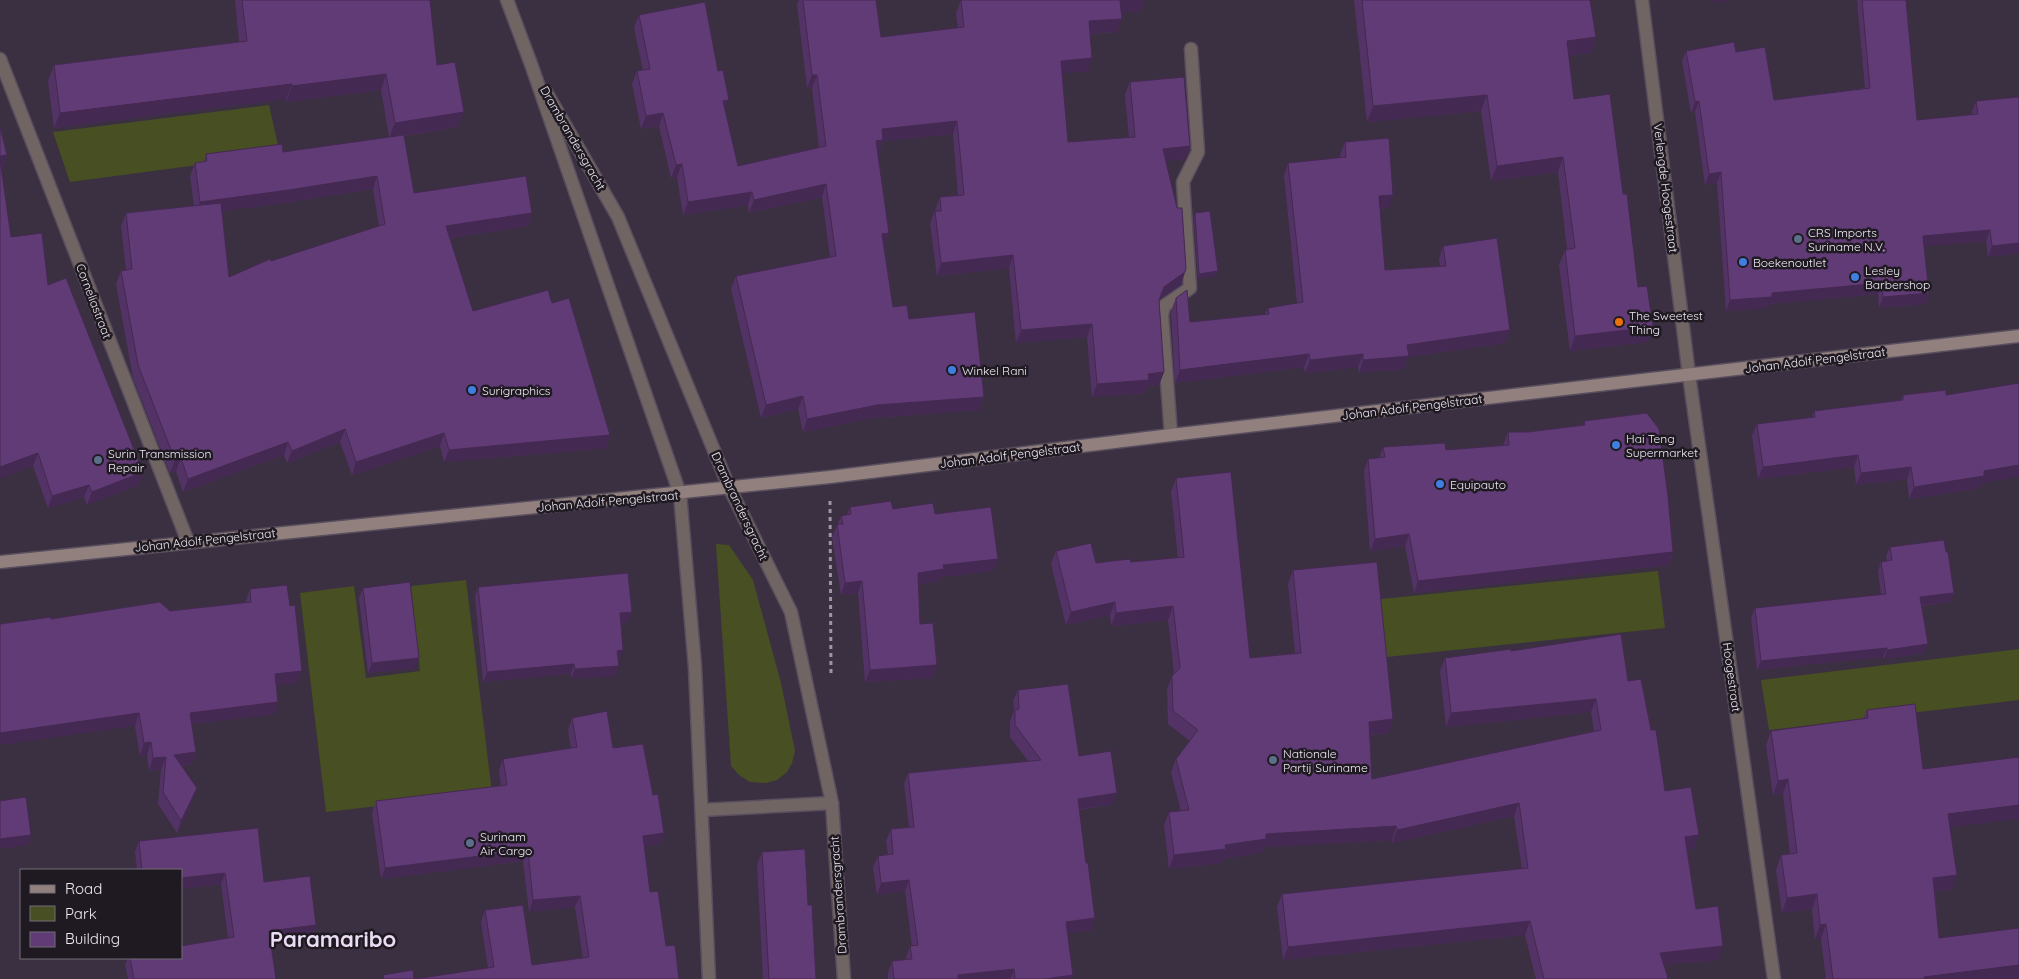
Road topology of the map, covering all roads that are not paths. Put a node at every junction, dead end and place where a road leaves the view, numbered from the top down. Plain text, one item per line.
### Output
1 (507, 0) edge
2 (1642, 0) edge
3 (1191, 48) dead end
4 (0, 60) edge
5 (531, 64) junction
6 (2019, 336) edge
7 (1690, 375) junction
8 (1171, 435) junction
9 (729, 487) junction
10 (680, 494) junction
11 (188, 542) junction
12 (0, 562) edge
13 (832, 803) junction
14 (702, 810) junction
15 (710, 979) edge
16 (844, 979) edge
17 (1774, 979) edge

1 - 5 street, Drambrandersgracht
2 - 7 street, Verlengde Hoogestraat
3 - 8 street
4 - 11 street, Corneliastraat
5 - 9 street, Drambrandersgracht
5 - 10 street, Drambrandersgracht
6 - 7 main road, Johan Adolf Pengelstraat
7 - 8 main road, Johan Adolf Pengelstraat
7 - 17 street, Hoogestraat
8 - 9 main road, Johan Adolf Pengelstraat
9 - 10 main road, Johan Adolf Pengelstraat
9 - 13 street, Drambrandersgracht
10 - 11 main road, Johan Adolf Pengelstraat
10 - 14 street, Drambrandersgracht
11 - 12 main road, Johan Adolf Pengelstraat
13 - 14 street
13 - 16 street, Drambrandersgracht
14 - 15 street, Drambrandersgracht

